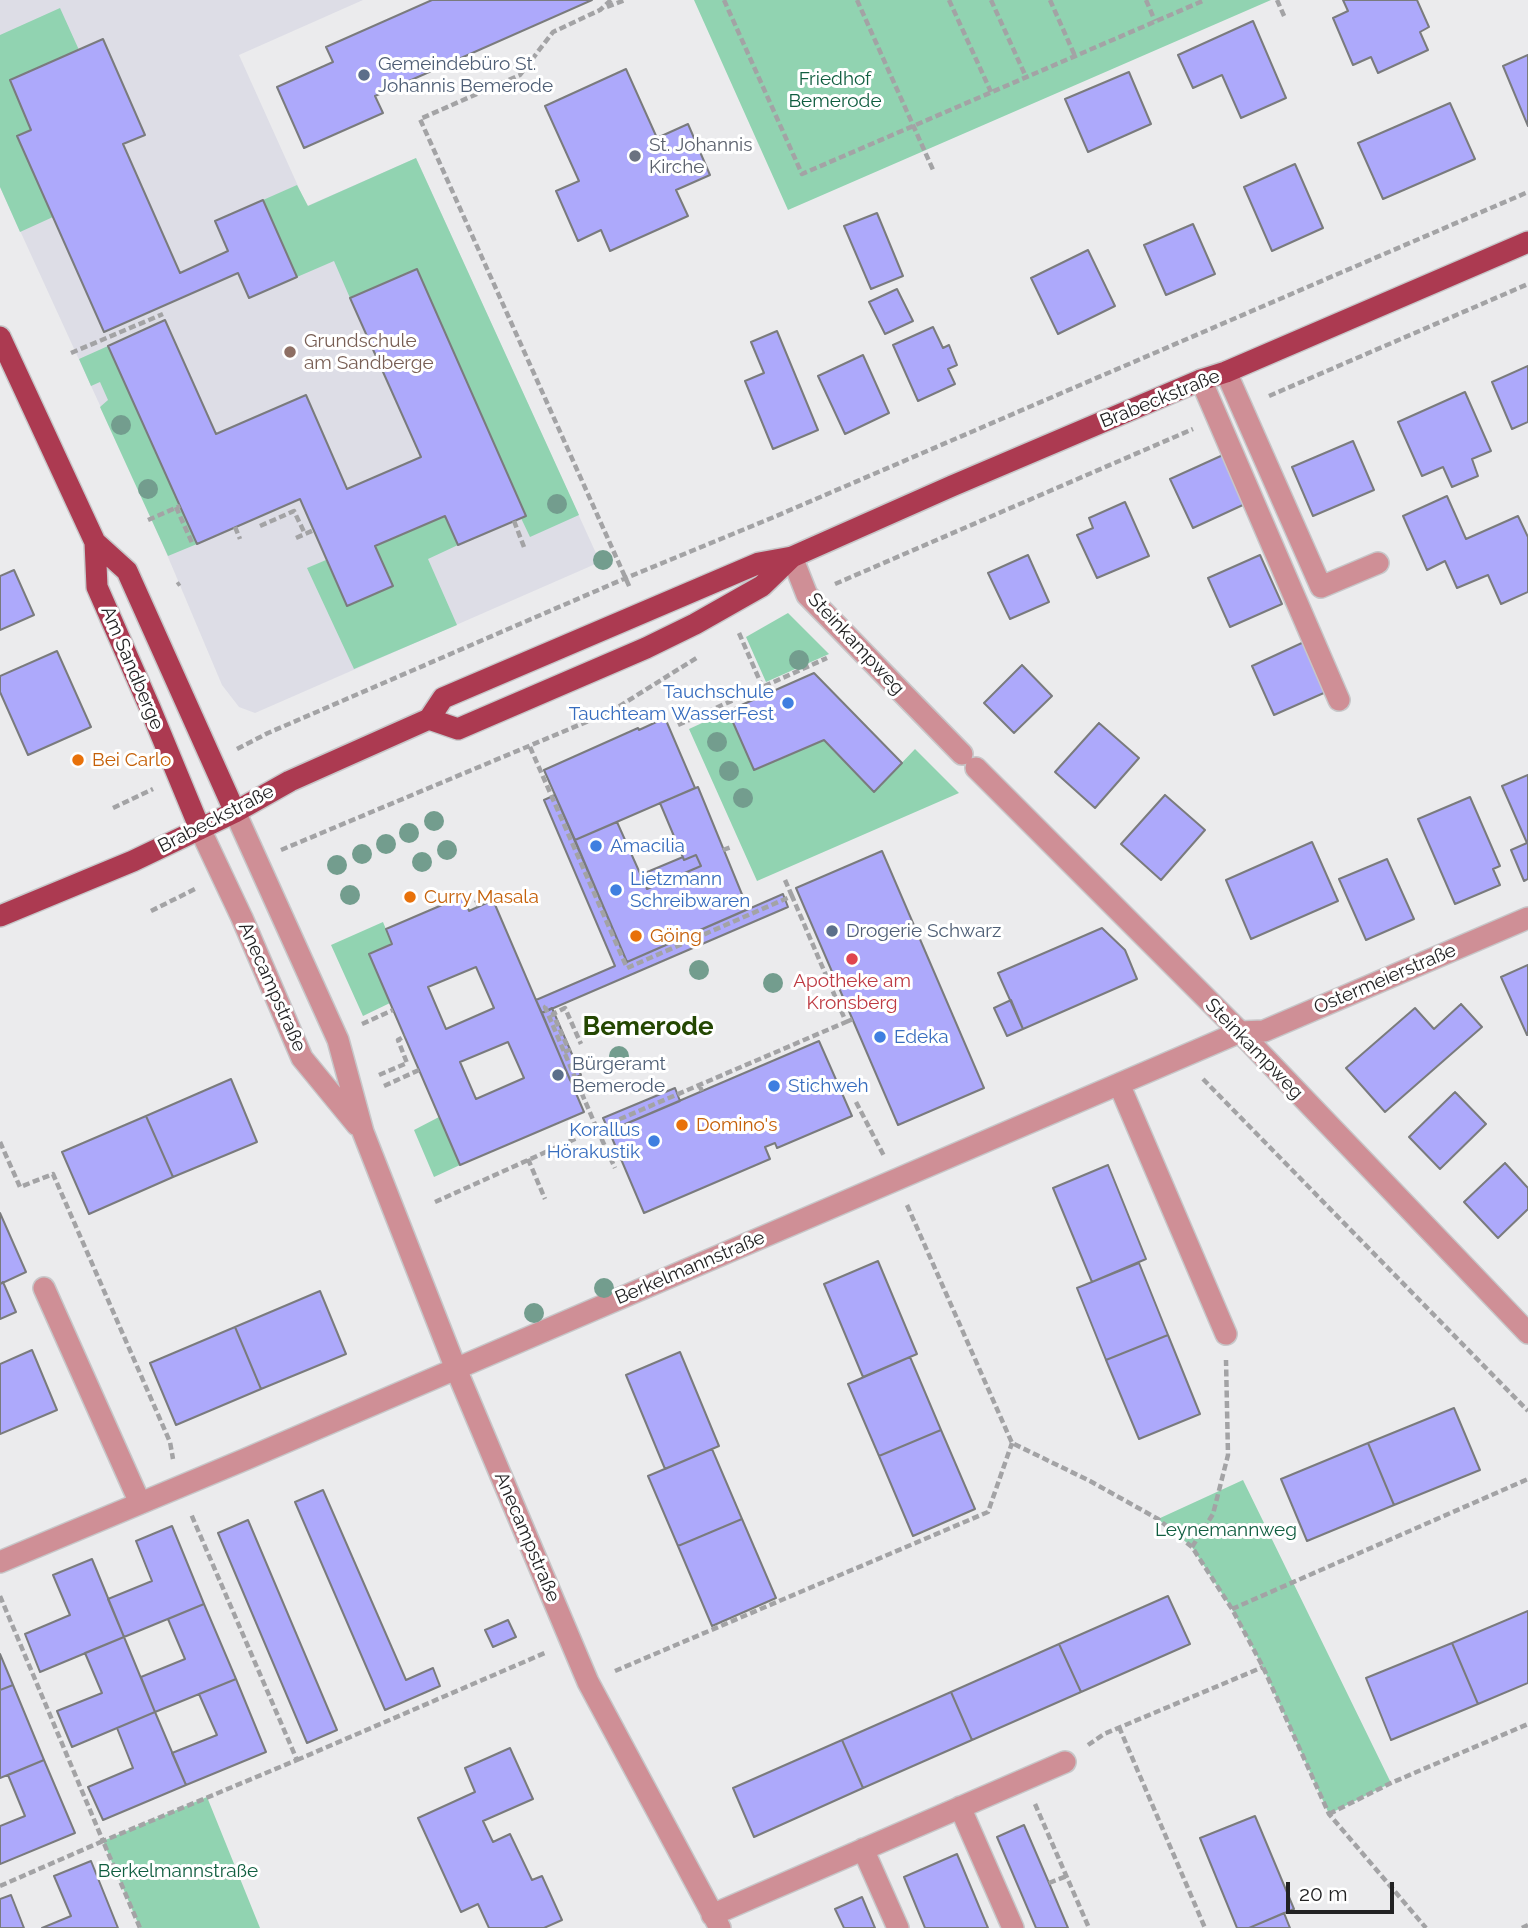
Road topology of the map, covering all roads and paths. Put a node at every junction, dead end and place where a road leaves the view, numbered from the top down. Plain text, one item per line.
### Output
1 (611, 0) edge
2 (625, 0) edge
3 (724, 0) edge
4 (857, 0) edge
5 (949, 0) edge
6 (991, 0) edge
7 (1050, 0) edge
8 (1146, 0) edge
9 (1205, 0) edge
10 (1277, 0) edge
11 (600, 10) junction
12 (1285, 18) dead end
13 (1156, 21) junction
14 (1075, 56) junction
15 (1026, 77) junction
16 (991, 92) junction
17 (913, 126) junction
18 (934, 173) dead end
19 (1528, 192) edge
20 (1528, 242) edge
21 (1528, 284) edge
22 (163, 314) dead end
23 (0, 338) edge
24 (71, 353) dead end
25 (1226, 372) junction
26 (1201, 380) junction
27 (1241, 408) junction
28 (1217, 419) junction
29 (148, 520) dead end
30 (514, 521) dead end
31 (260, 526) dead end
32 (234, 527) dead end
33 (314, 530) dead end
34 (305, 534) junction
35 (296, 538) dead end
36 (240, 539) dead end
37 (95, 542) junction
38 (193, 545) dead end
39 (524, 547) dead end
40 (792, 557) junction
41 (1378, 563) dead end
42 (626, 578) junction
43 (807, 595) junction
44 (747, 625) dead end
45 (739, 632) junction
46 (727, 639) dead end
47 (704, 654) dead end
48 (835, 655) dead end
49 (762, 687) junction
50 (766, 695) dead end
51 (1339, 699) dead end
52 (429, 719) junction
53 (678, 725) dead end
54 (268, 733) dead end
55 (530, 747) junction
56 (235, 812) junction
57 (200, 829) junction
58 (313, 838) dead end
59 (731, 847) dead end
60 (723, 850) dead end
61 (785, 880) dead end
62 (792, 896) junction
63 (0, 916) edge
64 (1528, 918) edge
65 (817, 936) dead end
66 (811, 939) junction
67 (832, 971) dead end
68 (826, 974) junction
69 (548, 1005) dead end
70 (393, 1010) dead end
71 (853, 1019) dead end
72 (372, 1020) dead end
73 (846, 1022) junction
74 (1240, 1032) junction
75 (405, 1037) dead end
76 (580, 1044) dead end
77 (564, 1052) junction
78 (1182, 1057) junction
79 (419, 1070) dead end
80 (728, 1072) junction
81 (379, 1075) dead end
82 (731, 1079) dead end
83 (1119, 1084) junction
84 (699, 1085) junction
85 (384, 1086) dead end
86 (702, 1091) dead end
87 (856, 1101) dead end
88 (657, 1103) junction
89 (660, 1109) dead end
90 (628, 1115) junction
91 (631, 1122) dead end
92 (606, 1125) dead end
93 (597, 1129) junction
94 (363, 1132) junction
95 (0, 1142) edge
96 (528, 1159) junction
97 (615, 1168) dead end
98 (897, 1180) junction
99 (545, 1199) dead end
100 (435, 1202) dead end
101 (44, 1288) dead end
102 (1525, 1325) edge
103 (1226, 1334) joint
104 (456, 1369) junction
105 (1528, 1411) edge
106 (1012, 1443) junction
107 (1528, 1479) edge
108 (179, 1486) junction
109 (140, 1503) junction
110 (1192, 1547) junction
111 (0, 1562) edge
112 (0, 1596) edge
113 (1232, 1609) junction
114 (571, 1642) junction
115 (1263, 1667) junction
116 (588, 1682) junction
117 (1528, 1724) edge
118 (1119, 1727) junction
119 (297, 1760) junction
120 (1065, 1762) joint
121 (1024, 1779) junction
122 (960, 1807) junction
123 (1329, 1814) junction
124 (103, 1841) junction
125 (863, 1849) junction
126 (1067, 1875) junction
127 (1049, 1883) dead end
128 (0, 1886) edge
129 (716, 1922) edge
130 (1528, 1925) edge
131 (140, 1928) edge
132 (898, 1928) edge
133 (1013, 1928) edge
134 (1089, 1928) edge
135 (1205, 1928) edge
136 (1426, 1928) edge
137 (1522, 1928) edge

1 - 11 path
2 - 11 path
3 - 17 path
4 - 17 path
5 - 16 path
6 - 15 path
7 - 14 path
8 - 13 path
9 - 13 path
10 - 12 path
11 - 42 path
13 - 14 path
14 - 15 path
15 - 16 path
16 - 17 path
17 - 18 path
19 - 42 path
20 - 25 main road, Brabeckstraße
21 - 27 path
22 - 24 path
23 - 37 main road, Am Sandberge
25 - 26 main road, Brabeckstraße
25 - 27 street
26 - 28 street
26 - 40 main road, Brabeckstraße
27 - 41 street
28 - 43 path
28 - 51 street
29 - 38 path
30 - 39 path
31 - 34 path
32 - 36 path
33 - 34 path
34 - 35 path
37 - 56 main road, Am Sandberge
37 - 57 main road, Am Sandberge
40 - 43 street, Steinkampweg
40 - 52 main road, Brabeckstraße
40 - 52 main road, Brabeckstraße
42 - 54 path
43 - 74 street, Steinkampweg
44 - 45 path
45 - 46 path
45 - 49 path
47 - 55 path
48 - 49 path
49 - 50 path
49 - 53 path
52 - 56 main road, Brabeckstraße
55 - 58 path
55 - 62 path
56 - 57 main road, Brabeckstraße
56 - 94 street, Anecampstraße
57 - 63 main road, Brabeckstraße
57 - 94 street, Anecampstraße
59 - 60 path
61 - 62 path
62 - 66 path
64 - 74 street, Ostermeierstraße
65 - 66 path
66 - 68 path
67 - 68 path
68 - 73 path
69 - 77 path
70 - 72 path
71 - 73 path
73 - 80 path
74 - 78 street, Berkelmannstraße
74 - 102 street, Steinkampweg
75 - 81 path
76 - 77 path
77 - 93 path
78 - 83 street, Berkelmannstraße
78 - 105 path
79 - 85 path
80 - 82 path
80 - 84 path
83 - 98 street, Berkelmannstraße
83 - 103 street
84 - 86 path
84 - 88 path
87 - 98 path
88 - 89 path
88 - 90 path
90 - 91 path
90 - 92 path
93 - 96 path
93 - 97 path
94 - 104 street, Anecampstraße
95 - 108 path
96 - 99 path
96 - 100 path
98 - 104 street, Berkelmannstraße
98 - 106 path
101 - 109 street
103 - 110 path
104 - 108 street, Berkelmannstraße
104 - 114 street, Anecampstraße
106 - 110 path
106 - 116 path
107 - 113 path
108 - 109 street, Berkelmannstraße
108 - 119 path
109 - 111 street, Berkelmannstraße
110 - 113 path
112 - 124 path
113 - 115 path
114 - 116 street, Anecampstraße
114 - 119 path
115 - 118 path
115 - 123 path
116 - 129 street, Anecampstraße
117 - 123 path
118 - 120 path
118 - 135 path
119 - 124 path
120 - 121 street
121 - 122 street
121 - 126 path
122 - 125 street
122 - 133 street
123 - 136 path
124 - 128 path
124 - 131 path
125 - 129 street
125 - 132 street
126 - 127 path
126 - 134 path
130 - 137 path

